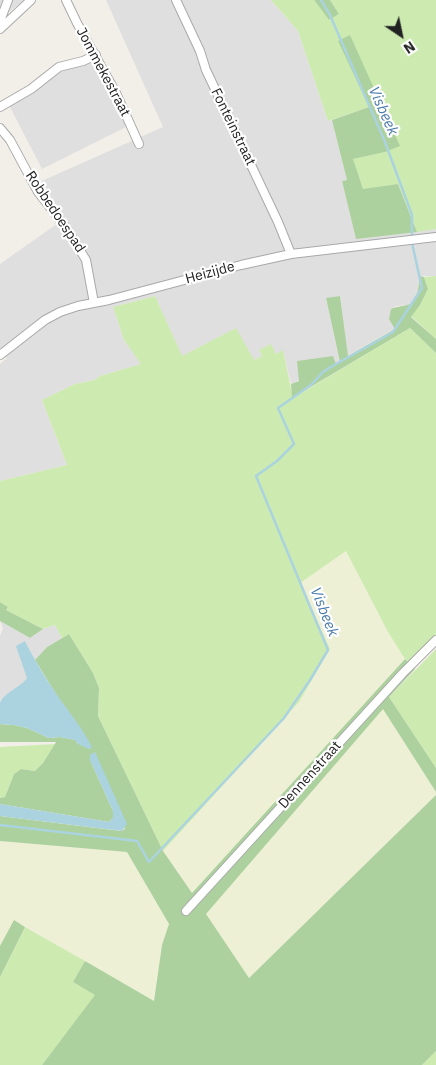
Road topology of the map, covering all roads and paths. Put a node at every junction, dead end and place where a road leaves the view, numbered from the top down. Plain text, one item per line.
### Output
1 (8, 0) edge
2 (31, 0) edge
3 (66, 0) edge
4 (176, 0) edge
5 (0, 21) edge
6 (0, 29) edge
7 (96, 55) junction
8 (0, 107) edge
9 (0, 128) edge
10 (139, 144) dead end
11 (436, 237) edge
12 (291, 254) junction
13 (94, 303) junction
14 (0, 354) edge
15 (436, 640) edge
16 (186, 911) dead end

1 - 5 street
2 - 6 street
3 - 7 street, Jommekestraat
4 - 12 street, Fonteinstraat
7 - 8 street
7 - 10 street, Jommekestraat
9 - 13 street, Robbedoespad
11 - 12 street, Heizijde
12 - 13 street, Heizijde
13 - 14 street, Heizijde
15 - 16 street, Dennenstraat

